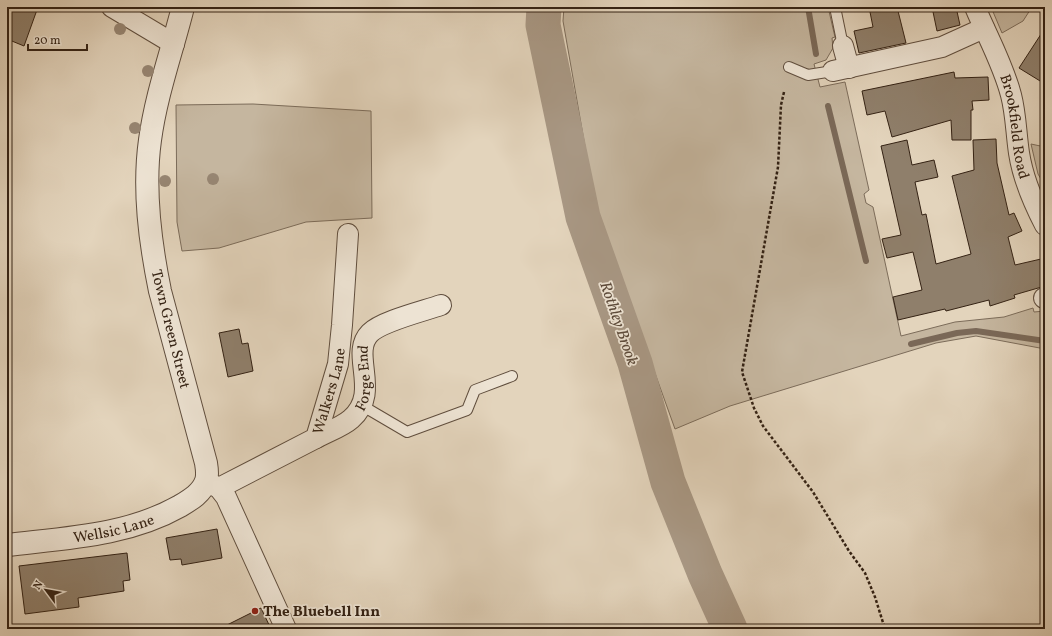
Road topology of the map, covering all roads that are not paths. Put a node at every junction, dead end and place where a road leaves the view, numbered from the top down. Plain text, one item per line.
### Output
1 (112, 7) edge
2 (184, 7) edge
3 (835, 7) edge
4 (975, 7) edge
5 (984, 28) junction
6 (174, 44) junction
7 (843, 46) joint
8 (789, 67) dead end
9 (841, 69) junction
10 (1044, 221) edge
11 (348, 234) dead end
12 (430, 304) dead end
13 (512, 376) dead end
14 (361, 405) junction
15 (316, 438) junction
16 (212, 485) junction
17 (7, 545) edge
18 (286, 629) edge

1 - 6 street
2 - 6 street, Town Green Street
3 - 7 lane
4 - 5 street, Brookfield Road
5 - 9 street
5 - 10 street, Brookfield Road
6 - 16 street, Town Green Street
7 - 9 street
8 - 9 lane
11 - 15 street, Walkers Lane
12 - 14 street, Forge End
13 - 14 lane
14 - 15 street, Forge End
15 - 16 street, Walkers Lane
16 - 17 street, Wellsic Lane
16 - 18 street

